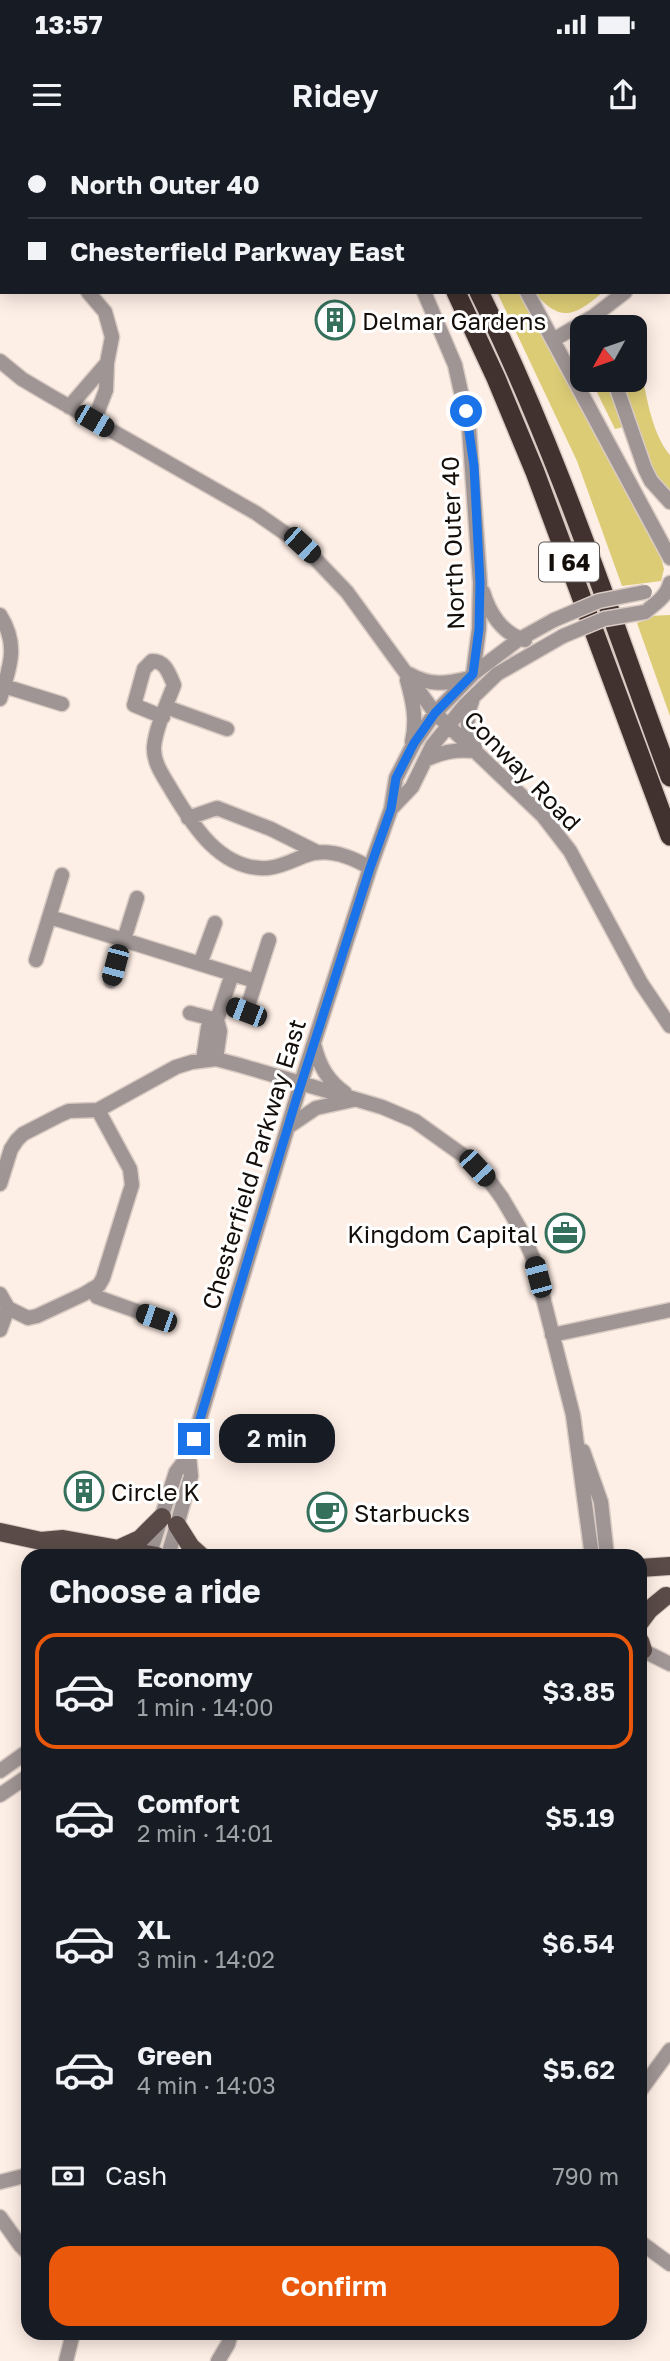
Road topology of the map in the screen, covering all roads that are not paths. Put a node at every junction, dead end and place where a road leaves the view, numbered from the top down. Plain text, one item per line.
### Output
1 (90, 294) edge
2 (425, 294) edge
3 (457, 294) edge
4 (480, 294) edge
5 (528, 294) edge
6 (623, 294) edge
7 (602, 315) edge
8 (570, 333) edge
9 (553, 340) junction
10 (0, 361) edge
11 (107, 363) junction
12 (85, 389) junction
13 (618, 392) edge
14 (104, 400) junction
15 (69, 407) junction
16 (94, 421) junction
17 (670, 502) edge
18 (670, 556) edge
19 (480, 583) junction
20 (670, 588) edge
21 (670, 608) edge
22 (649, 610) junction
23 (0, 615) edge
24 (519, 639) junction
25 (547, 645) junction
26 (405, 671) junction
27 (472, 676) junction
28 (2, 692) edge
29 (474, 696) junction
30 (62, 705) dead end
31 (435, 713) junction
32 (447, 725) junction
33 (227, 729) dead end
34 (410, 751) junction
35 (480, 756) junction
36 (425, 760) junction
37 (670, 777) edge
38 (391, 809) junction
39 (188, 818) junction
40 (670, 836) edge
41 (317, 852) junction
42 (370, 868) junction
43 (62, 875) dead end
44 (137, 898) dead end
45 (50, 917) junction
46 (215, 923) dead end
47 (123, 940) junction
48 (268, 940) dead end
49 (36, 960) dead end
50 (201, 964) junction
51 (232, 974) junction
52 (111, 981) dead end
53 (255, 981) junction
54 (224, 1003) junction
55 (190, 1013) dead end
56 (217, 1020) junction
57 (670, 1026) edge
58 (314, 1044) junction
59 (209, 1060) junction
60 (302, 1083) junction
61 (354, 1099) junction
62 (98, 1110) junction
63 (288, 1127) junction
64 (0, 1184) edge
65 (92, 1289) junction
66 (0, 1294) edge
67 (8, 1308) junction
68 (670, 1310) edge
69 (156, 1318) dead end
70 (0, 1330) edge
71 (552, 1335) junction
72 (577, 1437) junction
73 (169, 1521) junction
74 (0, 1532) edge
75 (41, 1541) junction
76 (52, 1549) edge
77 (118, 1549) joint
78 (155, 1549) edge
79 (168, 1549) edge
80 (193, 1549) edge
81 (591, 1549) edge
82 (606, 1549) edge
83 (670, 1566) edge
84 (647, 1568) edge
85 (647, 1596) edge
86 (668, 1596) edge
87 (647, 1613) edge
88 (647, 1651) edge
89 (670, 1664) edge
90 (21, 1756) edge
91 (0, 1771) edge
92 (21, 1781) edge
93 (0, 1795) edge
94 (670, 2050) edge
95 (647, 2081) edge
96 (21, 2177) edge
97 (0, 2182) edge
98 (0, 2217) edge
99 (21, 2246) edge
100 (647, 2247) edge
101 (670, 2264) edge
102 (71, 2340) edge
103 (229, 2340) edge
104 (66, 2361) edge
105 (218, 2361) edge

1 - 11 street
2 - 19 street, North Outer 40
3 - 40 highway, I 64
4 - 37 highway, I 64
5 - 9 street
6 - 7 street
8 - 9 street
9 - 18 street
10 - 15 street, Conway Road
11 - 12 street
11 - 14 street
12 - 14 street
12 - 15 street
13 - 17 street
14 - 16 street
15 - 16 street, Conway Road
16 - 26 street, Conway Road
19 - 24 street
19 - 27 street, North Outer 40
20 - 22 street
20 - 24 street, Chesterfield Parkway East, bridge
21 - 22 street, Chesterfield Parkway East
22 - 25 street, Chesterfield Parkway East, bridge
23 - 28 street
24 - 25 street
24 - 27 street, Chesterfield Parkway East
25 - 29 street, Chesterfield Parkway East
26 - 27 street
26 - 31 street, Conway Road
26 - 34 street
27 - 31 street, Chesterfield Parkway East
28 - 30 street
29 - 32 street, Chesterfield Parkway East
29 - 35 street
31 - 32 street, Conway Road
31 - 34 street, Chesterfield Parkway East
32 - 35 street, Conway Road
32 - 36 street, Chesterfield Parkway East
33 - 39 street
34 - 38 street, Chesterfield Parkway East
35 - 36 street
35 - 57 street, Conway Road
36 - 38 street, Chesterfield Parkway East
38 - 42 street, Chesterfield Parkway East
39 - 41 street
39 - 41 street
41 - 42 street
42 - 58 street, Chesterfield Parkway East
43 - 45 street
44 - 47 street
45 - 47 street
45 - 49 street
46 - 50 street
47 - 50 street
47 - 52 street
48 - 53 street
50 - 51 street
51 - 53 street
51 - 54 street
53 - 54 street
54 - 56 street
55 - 56 street
56 - 59 street
58 - 60 street, Chesterfield Parkway East
58 - 61 street
59 - 60 street
59 - 62 street
60 - 61 street
60 - 63 street, Chesterfield Parkway East
61 - 63 street
61 - 71 street
62 - 64 street
62 - 65 street
63 - 73 street, Chesterfield Parkway East
65 - 67 street
65 - 69 street
66 - 67 street
67 - 70 street
68 - 71 street
71 - 72 street
72 - 81 street
72 - 82 street
73 - 77 main road
73 - 78 street, Chesterfield Parkway East
73 - 79 street, Chesterfield Parkway East
73 - 80 main road
74 - 75 main road
75 - 76 main road
75 - 77 main road
83 - 84 main road
85 - 86 main road
86 - 87 main road
88 - 89 street
90 - 91 street
92 - 93 street
94 - 95 street
96 - 97 street
98 - 99 street
100 - 101 street
102 - 104 street
103 - 105 street

